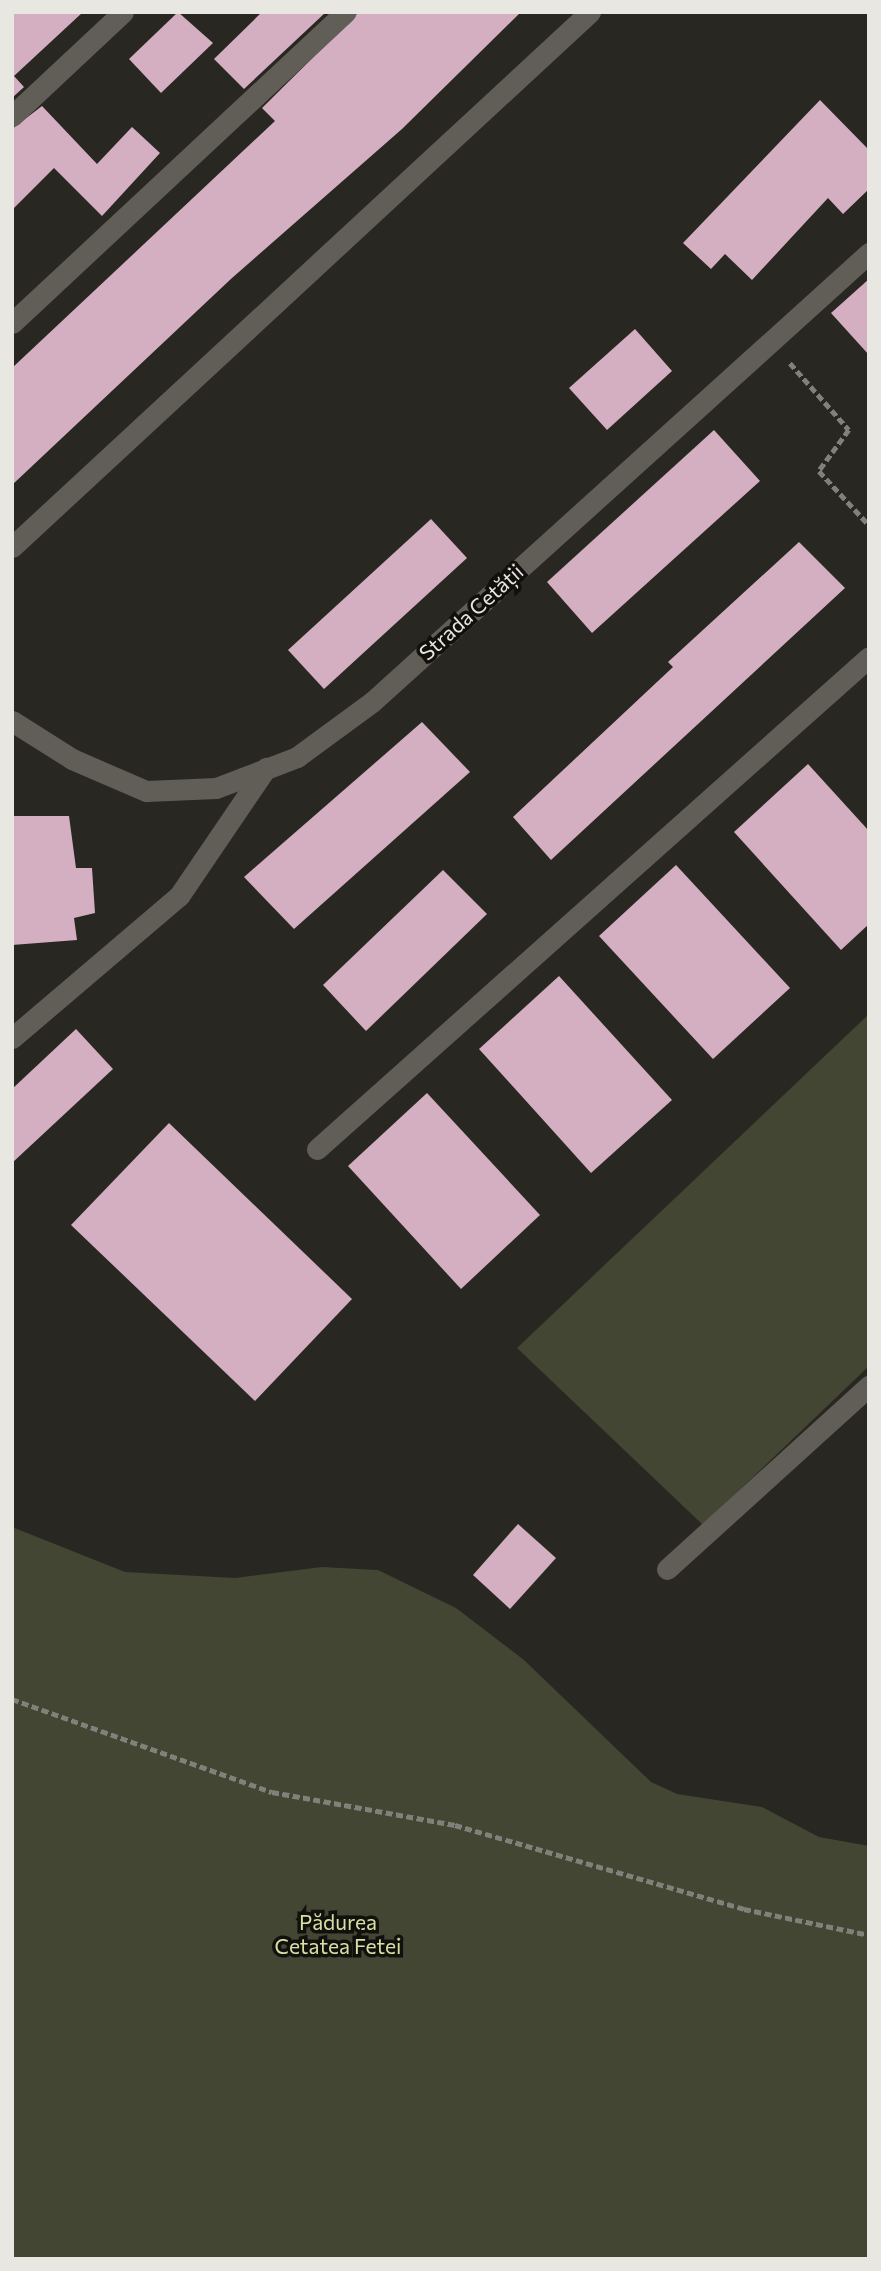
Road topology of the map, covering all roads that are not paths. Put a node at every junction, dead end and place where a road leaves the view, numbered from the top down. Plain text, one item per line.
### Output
1 (123, 12) edge
2 (346, 12) edge
3 (590, 12) edge
4 (12, 116) edge
5 (869, 253) edge
6 (12, 323) edge
7 (12, 547) edge
8 (869, 657) edge
9 (12, 721) edge
10 (266, 768) junction
11 (12, 1038) edge
12 (317, 1149) dead end
13 (869, 1385) edge
14 (667, 1569) dead end

1 - 4 street
2 - 6 street
3 - 7 street
5 - 10 street, Strada Cetății
8 - 12 street
9 - 10 street, Strada Cetății
10 - 11 street
13 - 14 street

